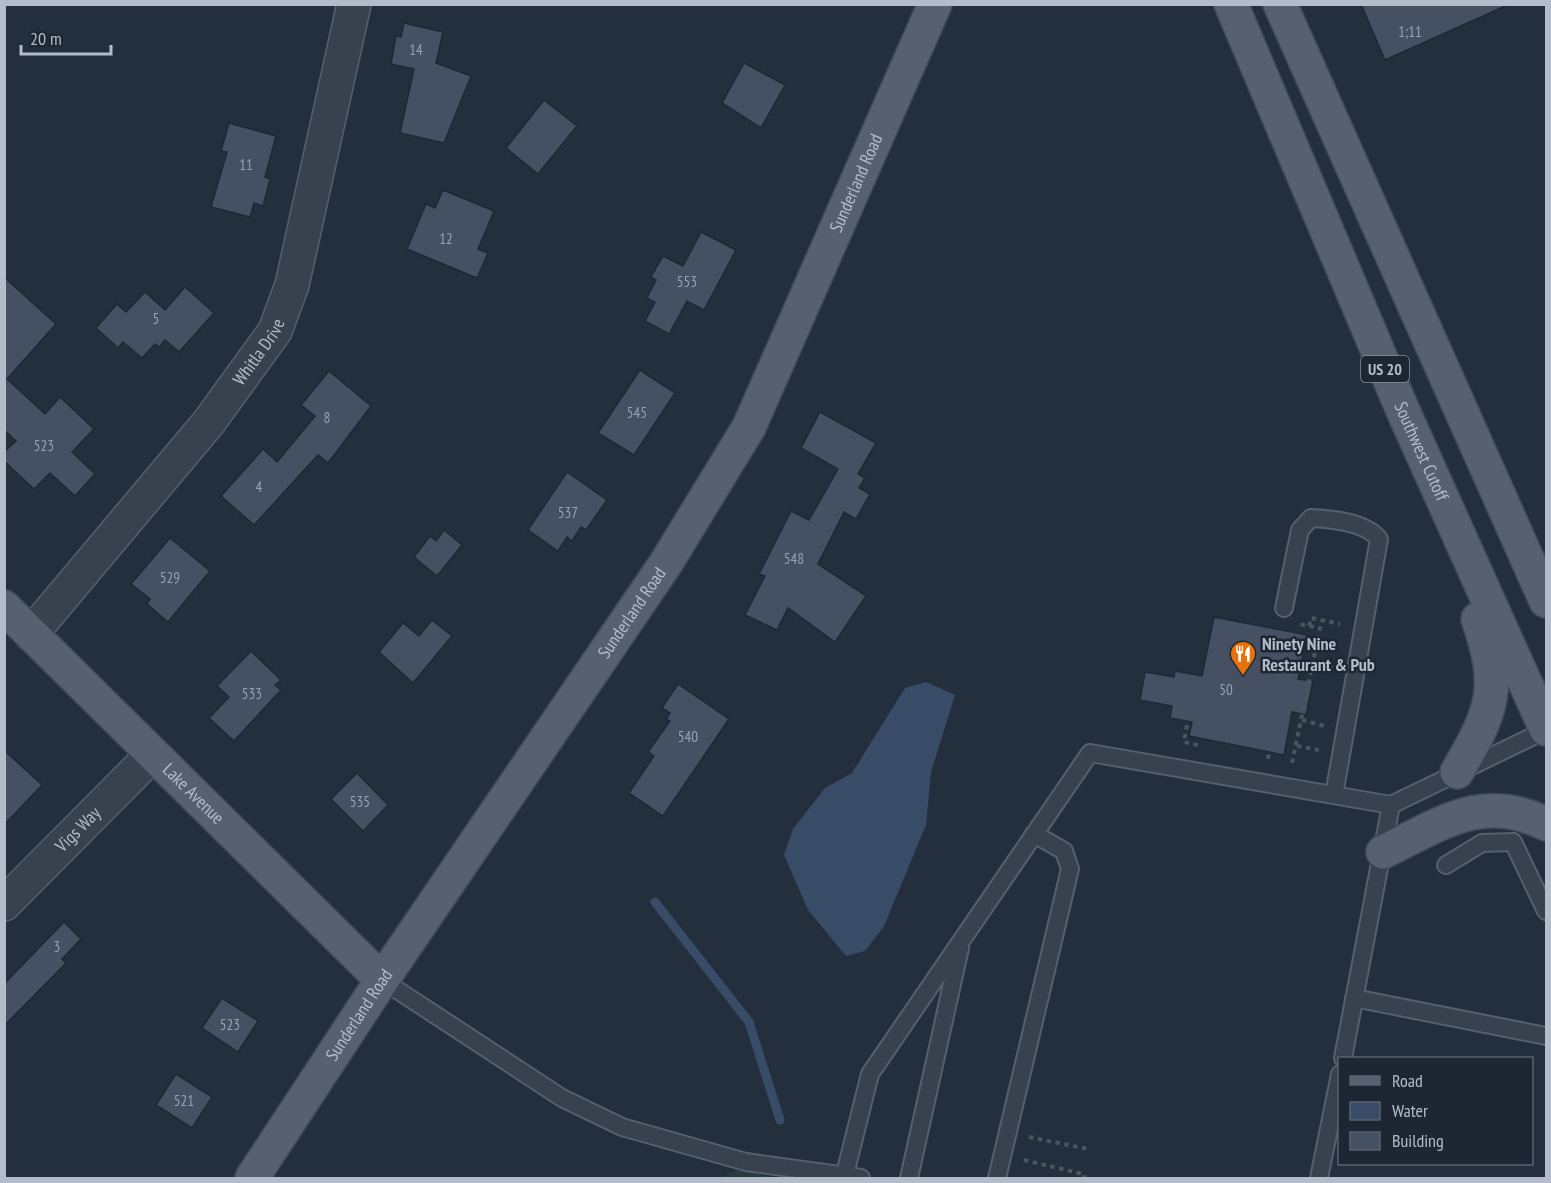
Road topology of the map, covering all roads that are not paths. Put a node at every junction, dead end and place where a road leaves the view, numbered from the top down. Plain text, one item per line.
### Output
1 (354, 4) edge
2 (935, 4) edge
3 (1232, 4) edge
4 (1280, 4) edge
5 (1422, 455) junction
6 (1546, 601) edge
7 (4, 608) edge
8 (1287, 615) road end
9 (31, 634) junction
10 (1546, 730) edge
11 (152, 755) junction
12 (1457, 772) junction
13 (1334, 795) junction
14 (1391, 805) junction
15 (1546, 824) edge
16 (1034, 834) junction
17 (1383, 852) junction
18 (1446, 865) dead end
19 (4, 904) edge
20 (1546, 911) edge
21 (962, 939) junction
22 (382, 980) junction
23 (1354, 998) junction
24 (1546, 1036) edge
25 (1342, 1057) edge
26 (1338, 1084) edge
27 (850, 1177) edge
28 (252, 1179) edge
29 (909, 1179) edge
30 (997, 1179) edge
31 (1319, 1179) edge

1 - 9 street, Whitla Drive
2 - 22 main road, Sunderland Road
3 - 5 main road, Southwest Cutoff / US 20
4 - 6 main road, US 20
5 - 10 main road, Southwest Cutoff / US 20
5 - 12 main road
7 - 9 main road, Lake Avenue
8 - 13 lane
9 - 11 main road, Lake Avenue
10 - 12 lane
11 - 19 street, Vigs Way
11 - 22 main road, Lake Avenue
12 - 14 lane
13 - 14 lane
13 - 16 lane
14 - 17 lane
15 - 17 main road
16 - 21 lane
16 - 30 lane
17 - 23 lane
18 - 20 lane
21 - 27 lane
21 - 29 lane
22 - 27 lane
22 - 28 main road, Sunderland Road
23 - 24 lane
23 - 25 lane
26 - 31 lane

